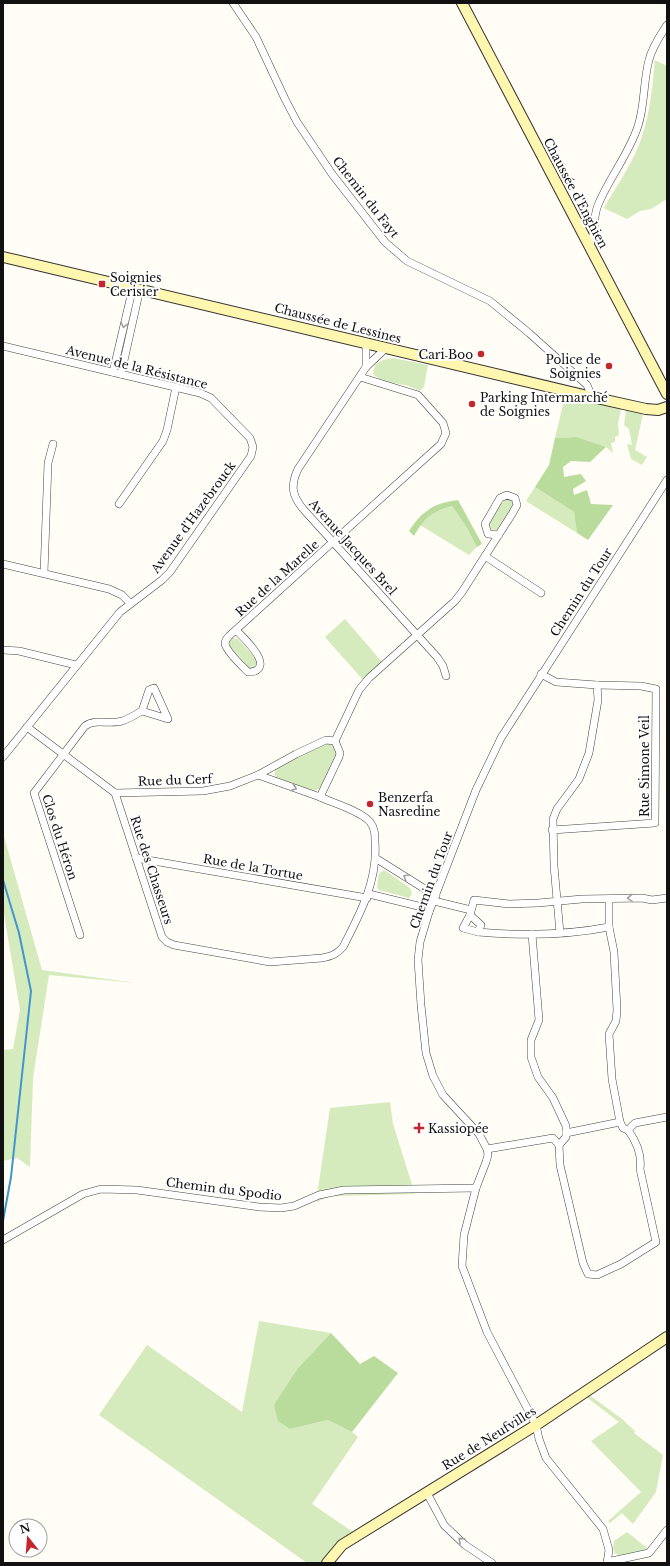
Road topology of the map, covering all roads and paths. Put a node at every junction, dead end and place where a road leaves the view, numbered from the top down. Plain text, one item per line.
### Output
1 (233, 3) edge
2 (462, 3) edge
3 (667, 25) edge
4 (589, 246) junction
5 (3, 257) edge
6 (136, 288) junction
7 (366, 344) junction
8 (3, 346) edge
9 (386, 348) junction
10 (366, 367) junction
11 (113, 372) junction
12 (121, 374) junction
13 (360, 376) junction
14 (176, 387) junction
15 (667, 394) edge
16 (592, 397) junction
17 (667, 407) edge
18 (250, 438) joint
19 (53, 444) dead end
20 (667, 480) edge
21 (119, 504) dead end
22 (498, 535) junction
23 (333, 542) junction
24 (485, 556) junction
25 (3, 564) edge
26 (44, 573) junction
27 (541, 593) dead end
28 (130, 603) junction
29 (236, 630) junction
30 (417, 634) junction
31 (3, 650) edge
32 (76, 665) junction
33 (541, 674) junction
34 (446, 676) dead end
35 (597, 685) junction
36 (142, 711) dead end
37 (27, 727) junction
38 (335, 741) junction
39 (63, 755) junction
40 (3, 757) edge
41 (258, 774) junction
42 (115, 793) junction
43 (320, 797) junction
44 (552, 830) junction
45 (136, 858) junction
46 (377, 859) junction
47 (368, 896) junction
48 (435, 898) junction
49 (667, 898) edge
50 (609, 899) junction
51 (557, 901) junction
52 (429, 912) junction
53 (470, 912) junction
54 (609, 927) junction
55 (478, 932) junction
56 (560, 932) junction
57 (532, 934) junction
58 (80, 935) dead end
59 (667, 1117) edge
60 (624, 1127) junction
61 (566, 1133) junction
62 (559, 1145) junction
63 (487, 1149) junction
64 (476, 1188) junction
65 (3, 1240) edge
66 (667, 1337) edge
67 (536, 1425) junction
68 (427, 1493) junction
69 (667, 1530) edge
70 (327, 1563) edge
71 (492, 1563) edge
72 (607, 1563) edge

1 - 16 street, Chemin du Fayt
2 - 4 main road, Chaussée d'Enghien
3 - 4 street
4 - 15 main road, Chaussée d'Enghien
5 - 6 main road, Chaussée de Lessines
6 - 7 main road, Chaussée de Lessines
6 -> 11 street, Avenue de la Résistance
6 - 12 street, Avenue de la Résistance
7 - 9 main road, Chaussée de Lessines
7 - 10 street
8 - 11 street, Avenue de la Résistance
9 - 10 street, Avenue Jacques Brel
9 - 16 main road, Chaussée de Lessines
10 - 13 street, Avenue Jacques Brel
11 - 12 street, Avenue de la Résistance
12 - 14 street, Avenue de la Résistance
13 - 23 street, Avenue Jacques Brel
13 - 23 street, Rue de la Marelle
14 - 18 street, Avenue de la Résistance
14 - 21 street
16 - 17 main road, Chaussée de Lessines
18 - 28 street, Avenue d'Hazebrouck
19 - 26 street
20 - 33 street, Chemin du Tour
22 - 22 street
22 - 24 street
23 - 29 street, Rue de la Marelle
23 - 30 street, Avenue Jacques Brel
24 - 27 street
24 - 30 street
25 - 26 street
26 - 28 street
28 - 32 street, Avenue d'Hazebrouck
29 - 29 street, Rue de la Marelle
30 - 34 street, Avenue Jacques Brel
30 - 38 street
31 - 32 street
32 - 37 street, Avenue d'Hazebrouck
33 - 35 street
33 - 48 street, Chemin du Tour
35 - 44 street
35 - 44 street, Rue Simone Veil
36 - 39 street
37 - 39 street
37 - 40 street, Avenue d'Hazebrouck
38 - 41 street, Rue du Cerf
38 - 43 street
39 - 42 street
39 - 58 street, Clos du Héron
41 - 42 street, Rue du Cerf
41 -> 43 street
42 - 45 street, Rue des Chasseurs
43 - 46 street
44 - 51 street
45 - 47 street, Rue de la Tortue
45 - 47 street, Rue des Chasseurs
46 - 47 street, Rue des Chasseurs
48 -> 46 street
47 - 52 street, Rue de la Tortue
48 - 52 street, Chemin du Tour
48 - 53 street
49 -> 50 street
50 - 51 street
50 - 54 street
51 - 53 street
51 - 56 street
52 - 63 street, Chemin du Tour
53 - 55 street
53 - 55 street
54 - 56 street
54 - 60 street
55 - 57 street
56 - 57 street
57 - 61 street
59 - 60 street
60 - 61 street
60 - 62 street
61 - 62 street
62 - 63 street
63 - 64 street
64 - 65 street, Chemin du Spodio
64 - 67 street
66 - 67 main road, Rue de Neufvilles
67 - 68 main road, Rue de Neufvilles
67 - 72 street
68 - 70 main road, Rue de Neufvilles
71 -> 68 street
69 - 72 street

